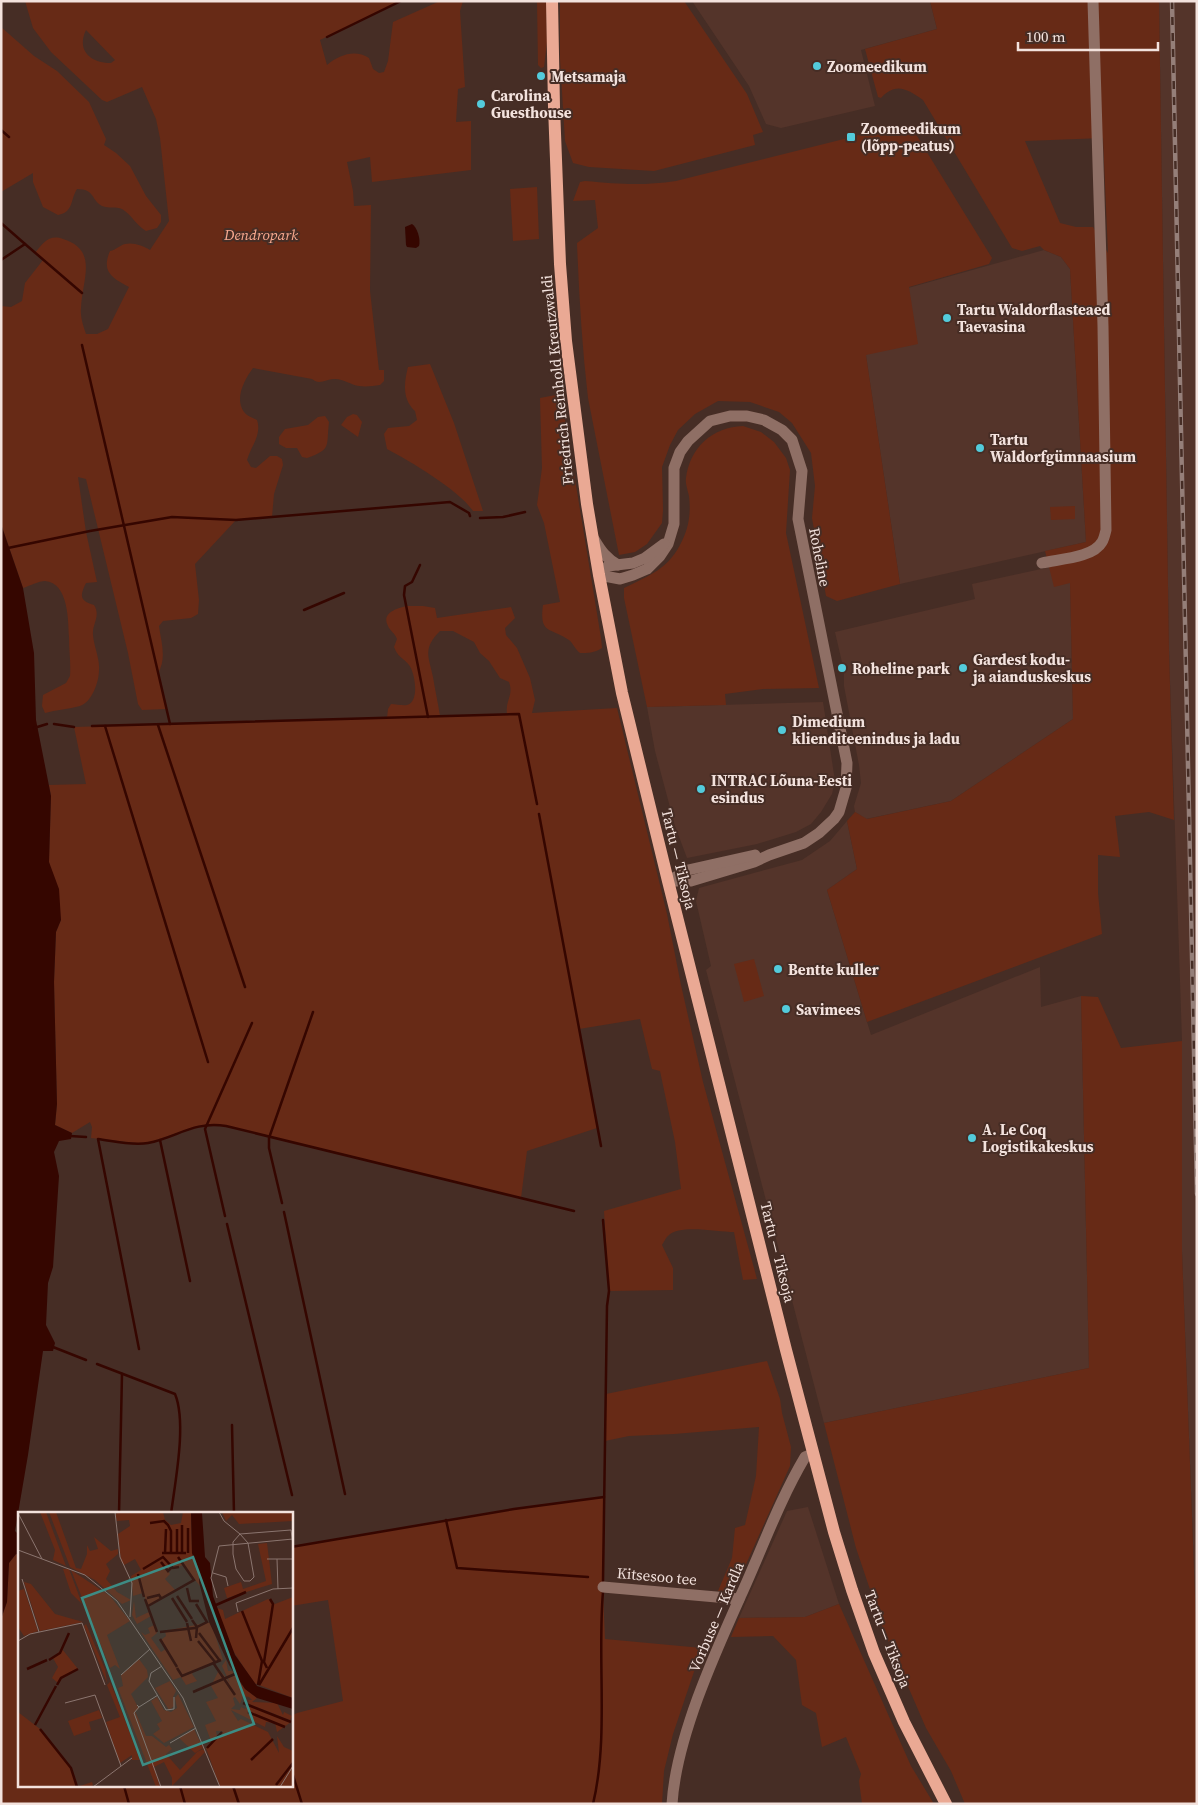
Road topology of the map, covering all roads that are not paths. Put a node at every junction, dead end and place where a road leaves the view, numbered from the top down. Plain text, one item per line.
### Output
1 (552, 1) edge
2 (1093, 1) edge
3 (592, 535) junction
4 (670, 537) junction
5 (1042, 562) dead end
6 (618, 565) junction
7 (598, 575) junction
8 (622, 692) joint
9 (668, 881) junction
10 (813, 1454) junction
11 (603, 1587) dead end
12 (739, 1598) junction
13 (672, 1804) edge
14 (946, 1804) edge

1 - 3 main road, Friedrich Reinhold Kreutzwaldi
2 - 5 street
3 - 6 street
3 - 7 main road, Friedrich Reinhold Kreutzwaldi
4 - 6 street
4 - 7 street, Roheline
4 - 9 street, Roheline
6 - 7 street
7 - 8 main road, Friedrich Reinhold Kreutzwaldi
8 - 9 main road, Tartu — Tiksoja
9 - 10 main road, Tartu — Tiksoja
10 - 12 street, Vorbuse — Kardla
10 - 14 main road, Tartu — Tiksoja
11 - 12 street, Kitsesoo tee
12 - 13 street, Vorbuse — Kardla

